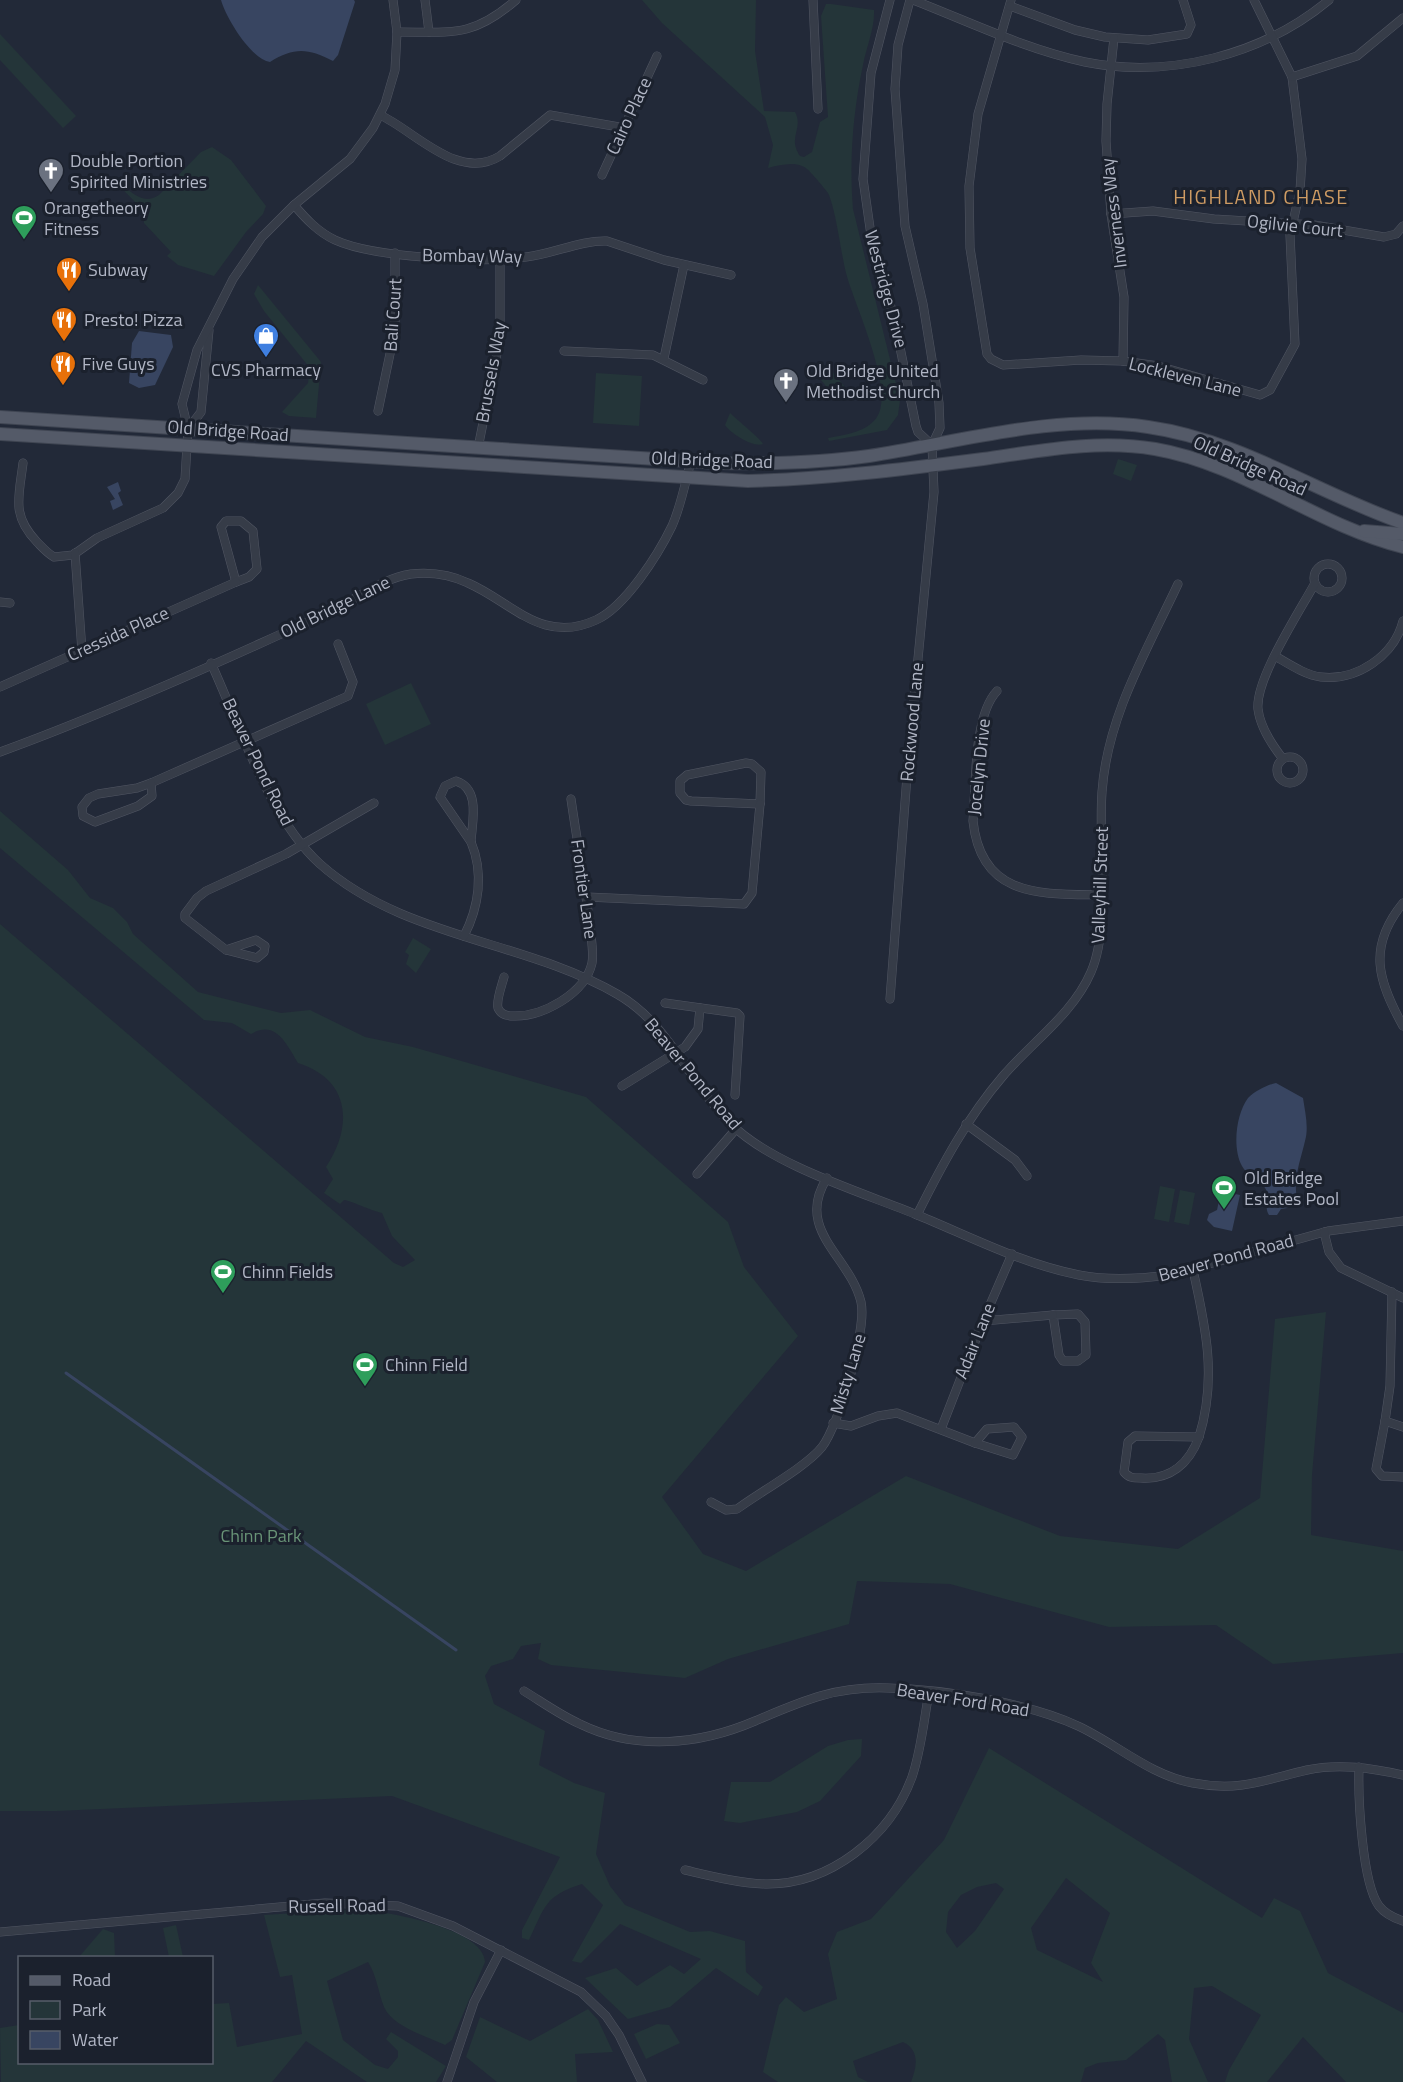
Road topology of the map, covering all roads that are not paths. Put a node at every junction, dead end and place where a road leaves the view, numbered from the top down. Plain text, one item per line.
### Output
1 (393, 0) edge
2 (425, 0) edge
3 (516, 0) edge
4 (813, 0) edge
5 (890, 0) edge
6 (912, 0) edge
7 (1183, 0) edge
8 (1254, 0) edge
9 (1329, 0) edge
10 (1011, 3) edge
11 (1403, 18) edge
12 (397, 32) junction
13 (429, 32) junction
14 (1000, 35) junction
15 (1273, 36) junction
16 (1114, 38) junction
17 (657, 56) dead end
18 (1111, 66) junction
19 (1292, 77) junction
20 (818, 109) dead end
21 (380, 115) junction
22 (625, 128) junction
23 (602, 175) dead end
24 (294, 205) junction
25 (1111, 214) junction
26 (1292, 224) junction
27 (1403, 226) edge
28 (395, 253) junction
29 (501, 259) junction
30 (684, 265) junction
31 (731, 275) dead end
32 (210, 327) junction
33 (564, 351) dead end
34 (664, 358) junction
35 (1123, 361) junction
36 (703, 380) dead end
37 (378, 411) dead end
38 (0, 417) edge
39 (188, 429) junction
40 (0, 434) edge
41 (932, 445) junction
42 (187, 446) junction
43 (478, 448) junction
44 (691, 461) junction
45 (23, 463) dead end
46 (935, 465) junction
47 (686, 479) junction
48 (1403, 523) edge
49 (1354, 531) junction
50 (1403, 534) edge
51 (1400, 548) edge
52 (75, 553) junction
53 (236, 582) junction
54 (1315, 583) dead end
55 (1178, 584) dead end
56 (0, 602) edge
57 (10, 603) dead end
58 (1403, 621) edge
59 (338, 644) dead end
60 (82, 651) junction
61 (1275, 656) junction
62 (211, 663) junction
63 (0, 687) edge
64 (997, 691) dead end
65 (246, 741) junction
66 (0, 752) edge
67 (1283, 759) dead end
68 (151, 783) junction
69 (571, 799) dead end
70 (374, 803) dead end
71 (760, 804) junction
72 (471, 842) junction
73 (302, 844) junction
74 (1101, 895) junction
75 (586, 897) junction
76 (1403, 903) edge
77 (464, 936) junction
78 (226, 950) dead end
79 (504, 977) dead end
80 (585, 979) junction
81 (890, 999) dead end
82 (665, 1003) dead end
83 (700, 1008) junction
84 (1403, 1026) edge
85 (677, 1053) junction
86 (622, 1086) dead end
87 (735, 1095) dead end
88 (966, 1124) junction
89 (736, 1129) junction
90 (697, 1174) dead end
91 (1027, 1176) dead end
92 (827, 1178) junction
93 (917, 1215) junction
94 (1403, 1221) edge
95 (1324, 1232) junction
96 (1012, 1254) junction
97 (1193, 1270) junction
98 (1392, 1292) junction
99 (1403, 1298) edge
100 (1053, 1315) junction
101 (982, 1321) junction
102 (1385, 1421) junction
103 (833, 1423) junction
104 (1403, 1427) edge
105 (941, 1429) junction
106 (1199, 1437) junction
107 (975, 1443) junction
108 (1403, 1477) edge
109 (711, 1502) dead end
110 (524, 1691) dead end
111 (929, 1692) junction
112 (1359, 1767) junction
113 (1403, 1775) edge
114 (684, 1870) dead end
115 (1403, 1921) edge
116 (0, 1932) edge
117 (501, 1950) junction
118 (447, 2082) edge
119 (642, 2082) edge

1 - 12 street
2 - 13 street
3 - 13 street
4 - 20 street
5 - 41 street, Westridge Drive
6 - 14 street
6 - 41 street, Westridge Drive
7 - 16 street
8 - 15 street, Lockleven Lane
9 - 15 street
10 - 14 street, Lockleven Lane
10 - 16 street
11 - 19 street
12 - 13 street
12 - 21 street
14 - 18 street
14 - 35 street, Lockleven Lane
15 - 18 street
15 - 19 street, Lockleven Lane
16 - 18 street, Inverness Way
17 - 22 street, Cairo Place
18 - 25 street, Inverness Way
19 - 26 street, Lockleven Lane
21 - 22 street
21 - 24 street
22 - 23 street, Cairo Place
24 - 28 street, Bombay Way
24 - 32 street
25 - 26 street, Ogilvie Court
25 - 35 street, Inverness Way
26 - 27 street, Ogilvie Court
26 - 35 street, Lockleven Lane
28 - 29 street, Bombay Way
28 - 37 street, Bali Court
29 - 30 street, Bombay Way
29 - 43 street, Brussels Way
30 - 31 street, Bombay Way
30 - 34 street
32 - 39 street
32 - 39 street
33 - 34 street
34 - 36 street
38 - 39 main road, Old Bridge Road
39 - 42 street
39 - 43 main road, Old Bridge Road
40 - 42 main road, Old Bridge Road
41 - 44 main road, Old Bridge Road
41 - 46 street, Rockwood Lane
41 - 48 main road, Old Bridge Road
42 - 47 main road, Old Bridge Road
42 - 52 street
43 - 44 main road, Old Bridge Road
44 - 47 street, Old Bridge Lane
45 - 52 street
46 - 47 main road, Old Bridge Road
46 - 49 main road, Old Bridge Road
46 - 81 street, Rockwood Lane
47 - 62 street, Old Bridge Lane
49 - 50 main road
49 - 51 main road, Old Bridge Road
52 - 60 street
53 - 53 street, Cressida Place
53 - 60 street, Cressida Place
54 - 61 street
55 - 74 street, Valleyhill Street
56 - 57 street
58 - 61 street
59 - 65 street
60 - 63 street, Cressida Place
61 - 67 street
62 - 65 street, Beaver Pond Road
62 - 66 street, Old Bridge Lane
64 - 74 street, Jocelyn Drive
65 - 68 street
65 - 73 street, Beaver Pond Road
68 - 68 street
69 - 75 street, Frontier Lane
70 - 73 street
71 - 71 street
71 - 75 street
72 - 72 street
72 - 77 street
73 - 77 street, Beaver Pond Road
73 - 78 street
74 - 88 street, Valleyhill Street
75 - 80 street, Frontier Lane
76 - 84 street
77 - 80 street, Beaver Pond Road
79 - 80 street
80 - 85 street, Beaver Pond Road
82 - 83 street
83 - 85 street
83 - 87 street
85 - 86 street
85 - 89 street, Beaver Pond Road
88 - 91 street
88 - 93 street, Valleyhill Street
89 - 90 street
89 - 92 street, Beaver Pond Road
92 - 93 street, Beaver Pond Road
92 - 103 street, Misty Lane
93 - 96 street, Beaver Pond Road
94 - 95 street, Beaver Pond Road
95 - 97 street, Beaver Pond Road
95 - 98 street
96 - 97 street, Beaver Pond Road
96 - 101 street, Adair Lane
97 - 106 street
98 - 99 street
98 - 102 street
100 - 100 street
100 - 101 street
101 - 105 street, Adair Lane
102 - 104 street
102 - 108 street
103 - 105 street
103 - 109 street, Misty Lane
105 - 107 street
106 - 106 street
107 - 107 street
110 - 111 street, Beaver Ford Road
111 - 112 street, Beaver Ford Road
111 - 114 street
112 - 113 street, Beaver Ford Road
112 - 115 street
116 - 117 street, Russell Road
117 - 118 street
117 - 119 street, Russell Road

